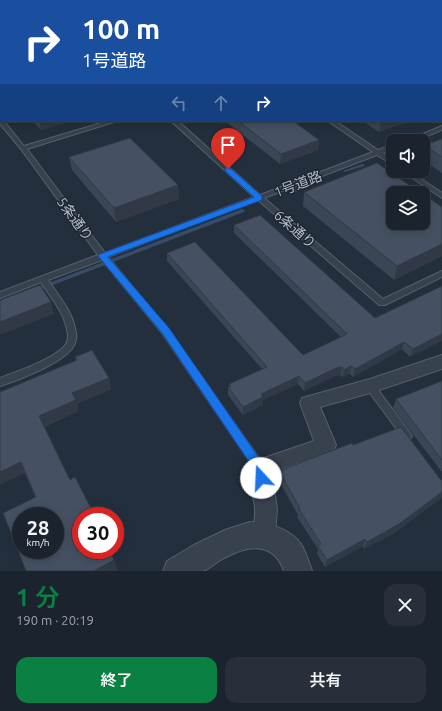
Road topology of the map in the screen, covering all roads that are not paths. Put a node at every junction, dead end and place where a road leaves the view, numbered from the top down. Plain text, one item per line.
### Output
1 (3, 122) edge
2 (111, 122) edge
3 (175, 122) edge
4 (332, 122) edge
5 (442, 128) edge
6 (427, 134) edge
7 (23, 148) junction
8 (386, 150) edge
9 (378, 153) junction
10 (386, 158) edge
11 (415, 178) edge
12 (442, 196) edge
13 (260, 198) junction
14 (104, 257) junction
15 (442, 274) edge
16 (43, 280) junction
17 (0, 295) edge
18 (442, 362) edge
19 (0, 382) edge
20 (370, 386) junction
21 (415, 447) edge
22 (262, 471) junction
23 (264, 534) junction
24 (177, 571) edge
25 (298, 571) edge

1 - 7 lane, 5条通り
2 - 7 lane
3 - 13 lane, 6条通り
4 - 9 lane
5 - 6 lane
7 - 14 lane, 5条通り
8 - 9 lane, 1号道路
9 - 10 lane
9 - 13 lane, 1号道路
11 - 12 lane
13 - 14 lane, 1号道路
13 - 15 lane, 6条通り
14 - 16 lane, 1号道路
14 - 22 lane, 5条通り
16 - 17 lane, 1号道路
16 - 19 lane
18 - 20 street
20 - 21 lane
20 - 22 street
22 - 23 street
23 - 24 street
23 - 25 street

